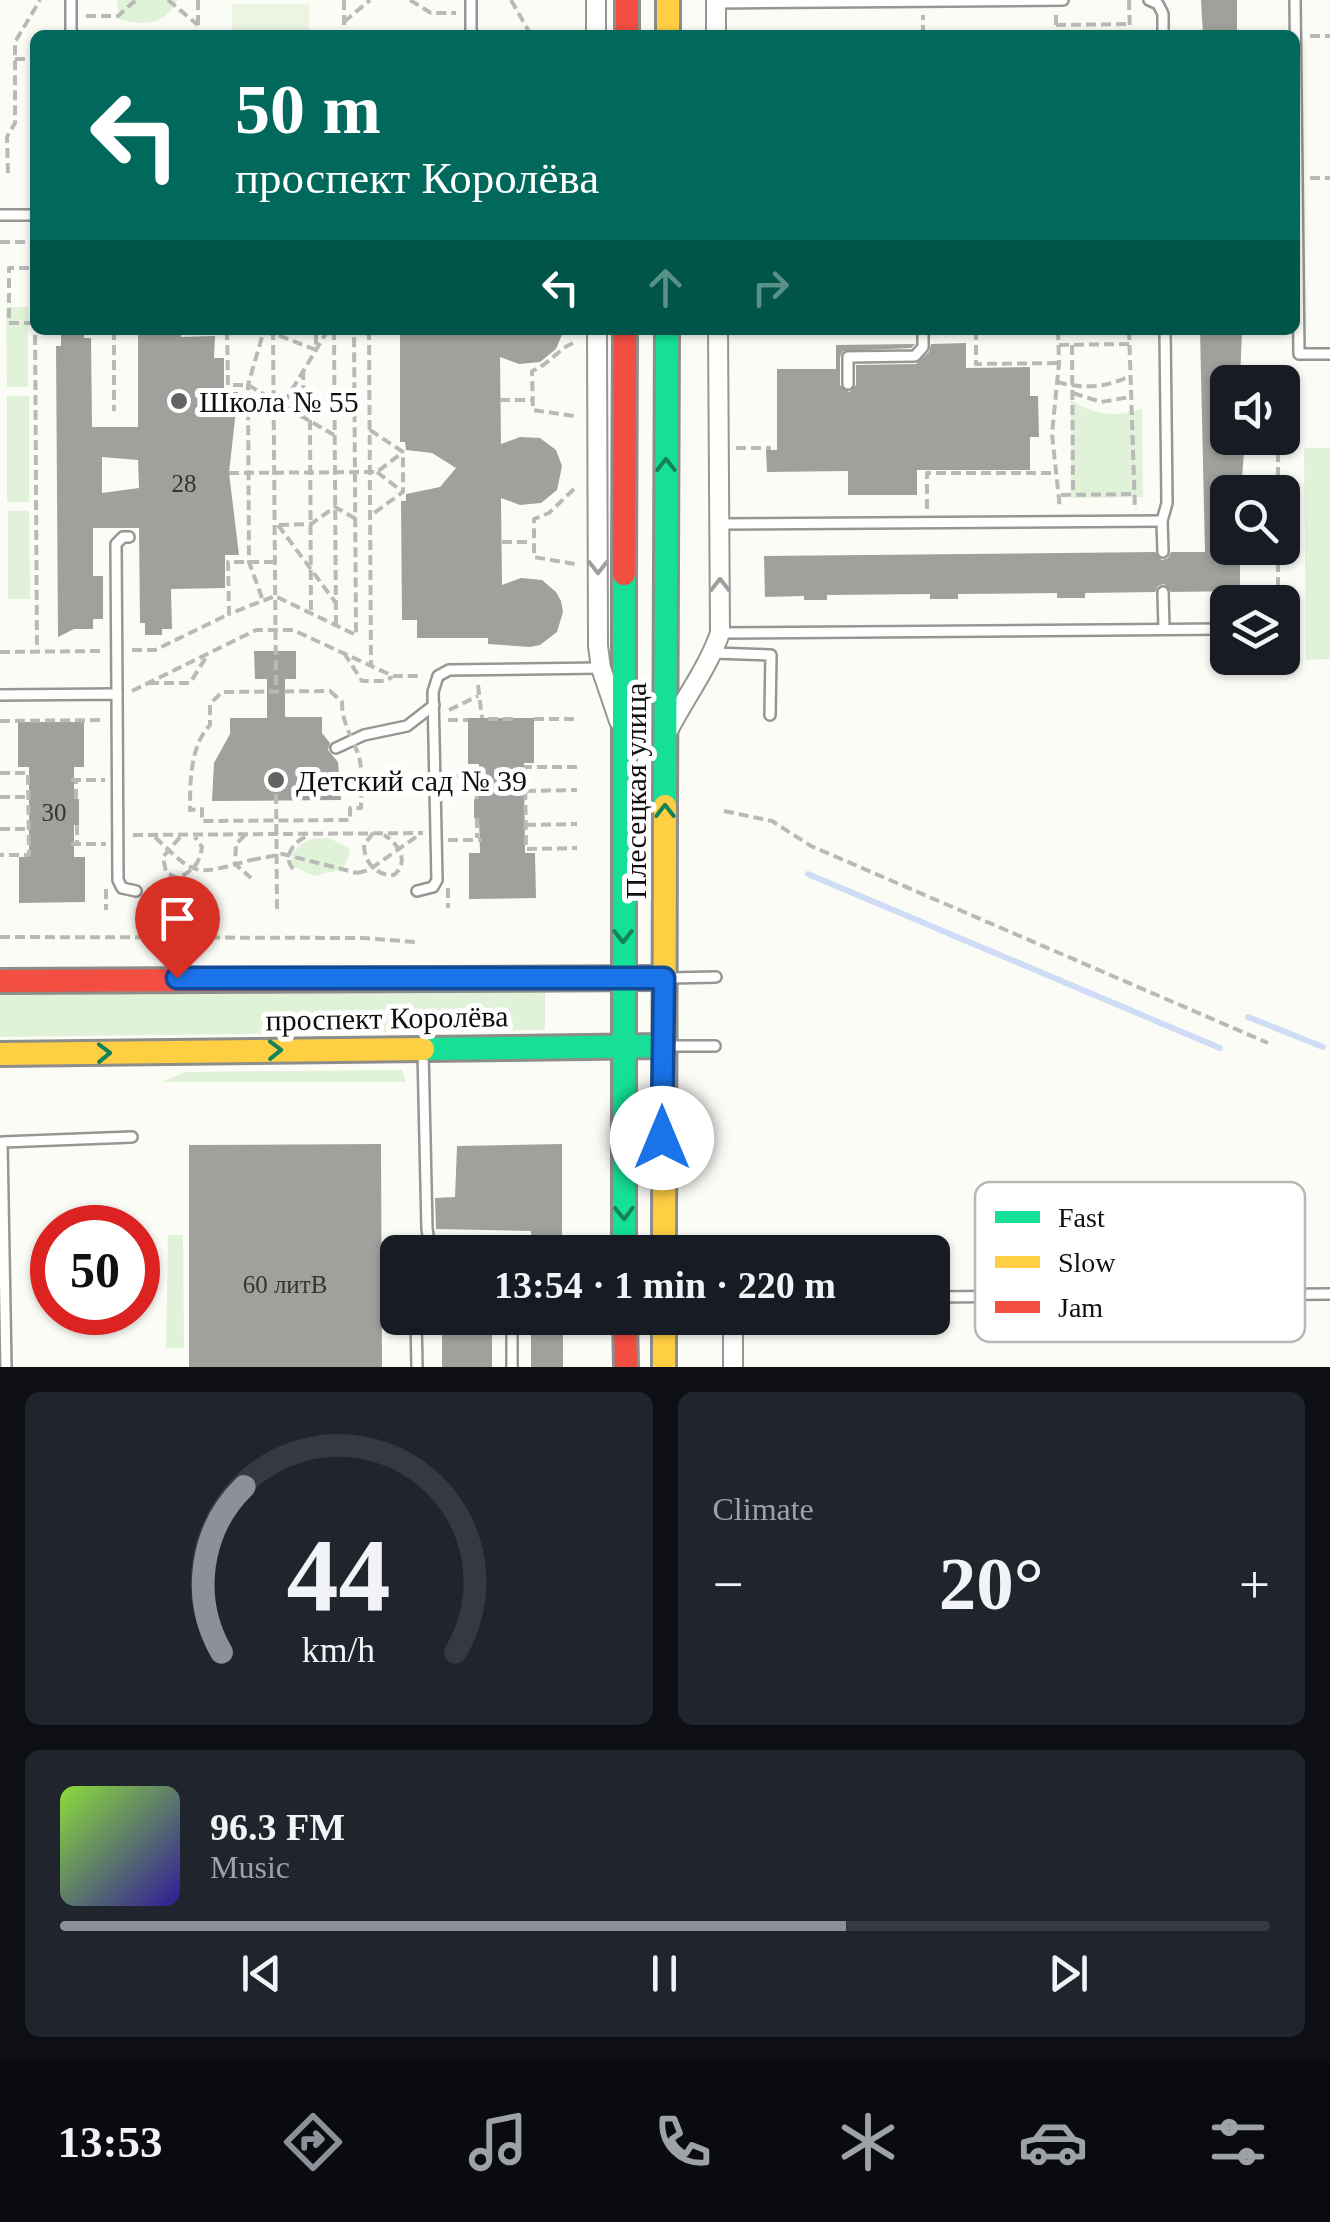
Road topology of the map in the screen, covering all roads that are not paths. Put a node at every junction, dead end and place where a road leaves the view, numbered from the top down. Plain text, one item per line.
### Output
1 (71, 0) edge
2 (470, 0) edge
3 (596, 0) edge
4 (627, 0) edge
5 (668, 0) edge
6 (1059, 0) edge
7 (1149, 0) edge
8 (1296, 0) edge
9 (923, 1) edge
10 (716, 2) edge
11 (71, 30) edge
12 (471, 30) edge
13 (596, 30) edge
14 (627, 30) edge
15 (668, 30) edge
16 (716, 30) edge
17 (1163, 30) edge
18 (1296, 30) edge
19 (0, 215) edge
20 (30, 215) edge
21 (597, 335) edge
22 (625, 335) edge
23 (666, 335) edge
24 (718, 335) edge
25 (923, 335) edge
26 (1166, 335) edge
27 (1299, 335) edge
28 (1330, 354) edge
29 (848, 384) dead end
30 (1162, 521) junction
31 (720, 524) junction
32 (129, 537) dead end
33 (1163, 552) dead end
34 (1164, 592) dead end
35 (1164, 629) junction
36 (1210, 629) edge
37 (720, 633) junction
38 (713, 653) junction
39 (601, 668) junction
40 (0, 694) edge
41 (118, 694) junction
42 (434, 705) junction
43 (770, 715) dead end
44 (624, 733) junction
45 (665, 738) junction
46 (336, 748) dead end
47 (417, 891) dead end
48 (136, 892) dead end
49 (716, 977) dead end
50 (622, 978) junction
51 (664, 978) junction
52 (0, 981) edge
53 (622, 1045) junction
54 (664, 1046) junction
55 (715, 1046) dead end
56 (423, 1048) junction
57 (0, 1054) edge
58 (132, 1137) dead end
59 (428, 1235) edge
60 (624, 1235) edge
61 (667, 1235) edge
62 (1305, 1294) edge
63 (1330, 1294) edge
64 (950, 1298) edge
65 (975, 1298) edge
66 (416, 1335) edge
67 (512, 1335) edge
68 (625, 1335) edge
69 (664, 1335) edge
70 (733, 1335) edge
71 (625, 1364) edge
72 (6, 1367) edge
73 (417, 1367) edge
74 (512, 1367) edge
75 (664, 1367) edge
76 (734, 1367) edge

1 - 11 lane
2 - 12 lane
3 - 13 street
4 - 14 main road
5 - 15 main road
6 - 9 lane
7 - 17 lane
8 - 18 lane
9 - 10 lane
10 - 16 street
19 - 20 lane
21 -> 39 street
22 - 44 main road, Плесецкая улица
45 -> 23 main road, Плесецкая улица
24 - 31 street
25 - 29 lane
26 - 30 lane
27 - 28 lane
30 - 31 lane
30 - 33 lane
37 -> 31 street
32 - 41 lane
34 - 35 lane
35 - 36 lane
35 - 37 lane
37 - 38 street
38 - 43 lane
38 - 45 street
39 - 42 lane
39 - 44 street
40 - 41 lane
41 - 48 lane
42 - 46 lane
42 - 47 lane
44 -> 50 main road, Плесецкая улица
51 -> 45 main road, Плесецкая улица
49 - 51 lane, проспект Королёва
50 - 51 main road, проспект Королёва
50 - 52 main road, проспект Королёва
50 - 53 main road, Плесецкая улица
51 - 54 main road, Плесецкая улица
53 - 54 main road, проспект Королёва
53 - 56 main road, проспект Королёва
53 -> 60 main road, Плесецкая улица
54 - 55 lane, проспект Королёва
54 - 61 main road, Плесецкая улица
57 -> 56 main road, проспект Королёва
56 - 59 lane
58 - 72 lane
62 - 63 lane
64 - 65 lane
66 - 73 lane
67 - 74 lane
68 - 71 main road
69 - 75 main road
70 - 76 street

